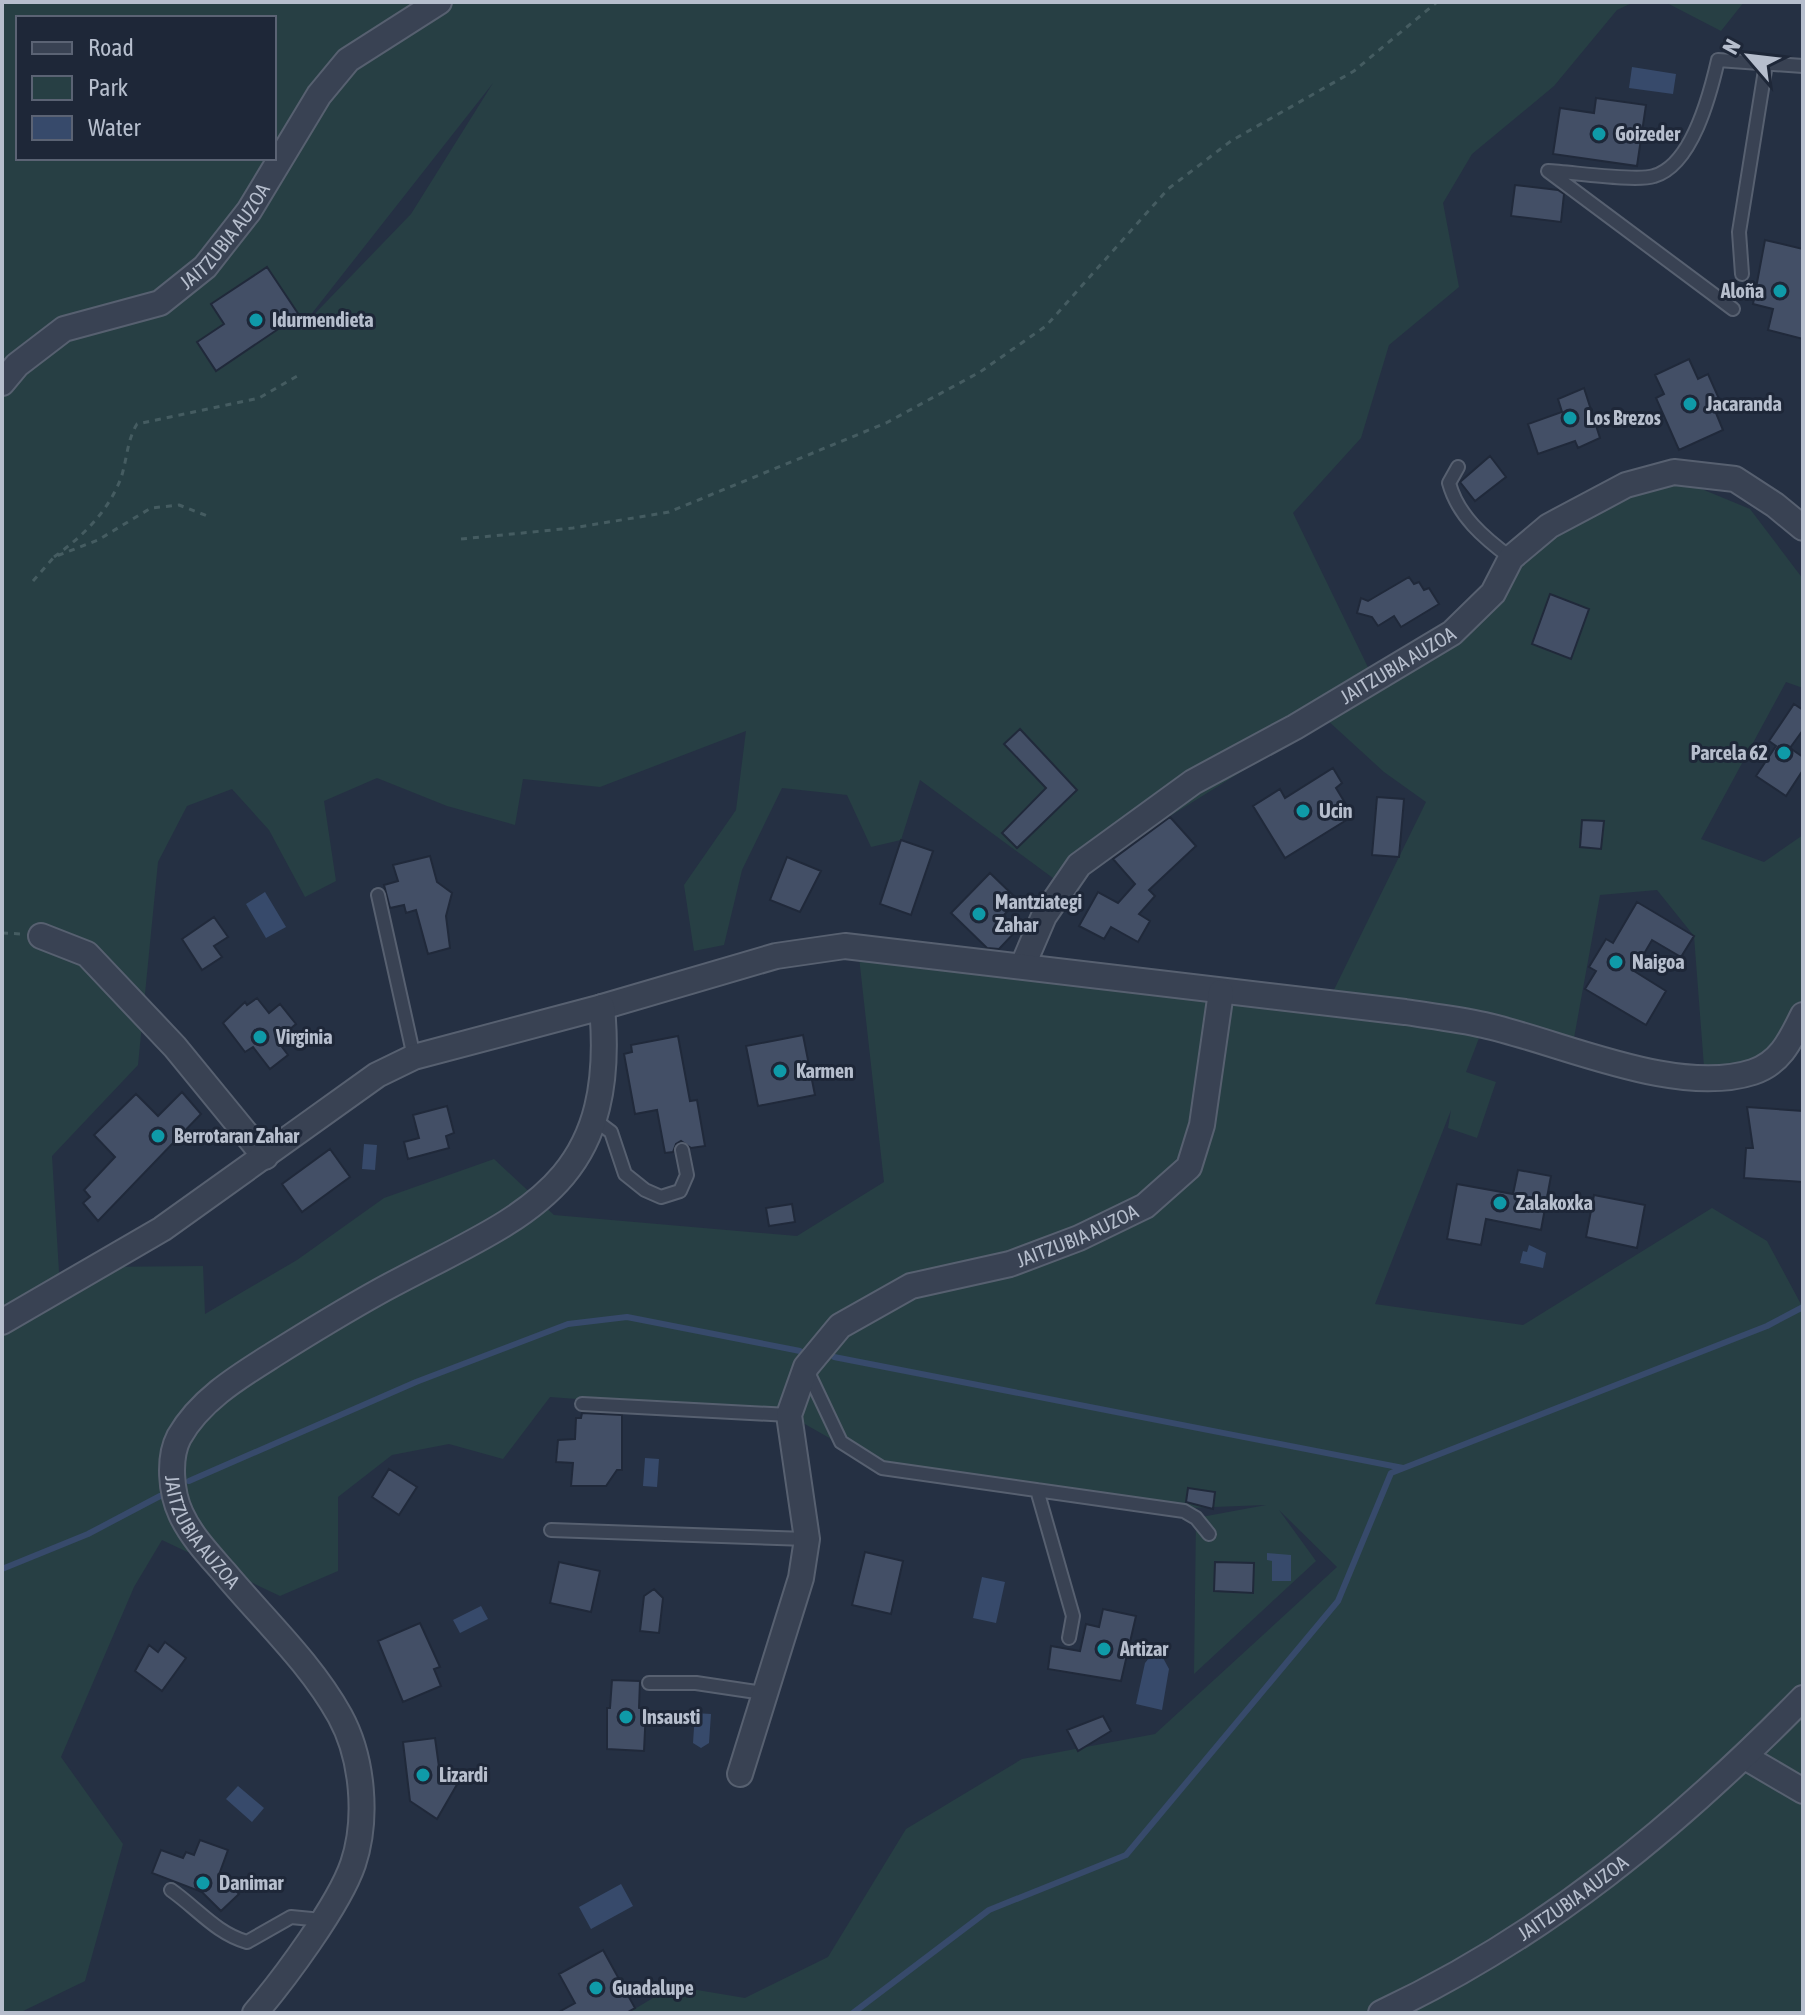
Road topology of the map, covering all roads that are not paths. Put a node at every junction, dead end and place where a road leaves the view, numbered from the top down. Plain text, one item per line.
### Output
1 (439, 2) edge
2 (1766, 64) junction
3 (1803, 66) edge
4 (1742, 274) dead end
5 (1733, 309) dead end
6 (2, 383) edge
7 (1458, 467) dead end
8 (1803, 528) edge
9 (1511, 558) junction
10 (378, 895) dead end
11 (41, 936) dead end
12 (1023, 965) junction
13 (1221, 992) junction
14 (602, 1007) junction
15 (1803, 1015) edge
16 (414, 1057) junction
17 (595, 1120) junction
18 (682, 1150) dead end
19 (265, 1157) junction
20 (2, 1322) edge
21 (806, 1367) junction
22 (582, 1404) dead end
23 (789, 1415) junction
24 (1037, 1490) junction
25 (551, 1530) dead end
26 (1209, 1534) dead end
27 (807, 1539) junction
28 (1069, 1638) dead end
29 (649, 1683) dead end
30 (763, 1693) junction
31 (1803, 1698) edge
32 (1745, 1757) junction
33 (740, 1774) dead end
34 (1803, 1791) edge
35 (171, 1890) dead end
36 (322, 1920) junction
37 (255, 2013) edge
38 (1381, 2013) edge

1 - 6 street, JAITZUBIA AUZOA
2 - 3 lane
2 - 4 lane
2 - 5 lane
7 - 9 lane
8 - 9 street, JAITZUBIA AUZOA
9 - 12 street, JAITZUBIA AUZOA
10 - 16 lane
11 - 19 street
12 - 13 street
12 - 14 street
13 - 15 street
13 - 21 street, JAITZUBIA AUZOA
14 - 16 street
14 - 17 street, JAITZUBIA AUZOA
16 - 19 street
17 - 18 lane
17 - 36 street, JAITZUBIA AUZOA
19 - 20 street
21 - 23 street, JAITZUBIA AUZOA
21 - 24 lane
22 - 23 lane
23 - 27 street, JAITZUBIA AUZOA
24 - 26 lane
24 - 28 lane
25 - 27 lane
27 - 30 street, JAITZUBIA AUZOA
29 - 30 lane
30 - 33 street, JAITZUBIA AUZOA
31 - 32 street, JAITZUBIA AUZOA
32 - 34 street
32 - 38 street, JAITZUBIA AUZOA
35 - 36 lane
36 - 37 street, JAITZUBIA AUZOA

